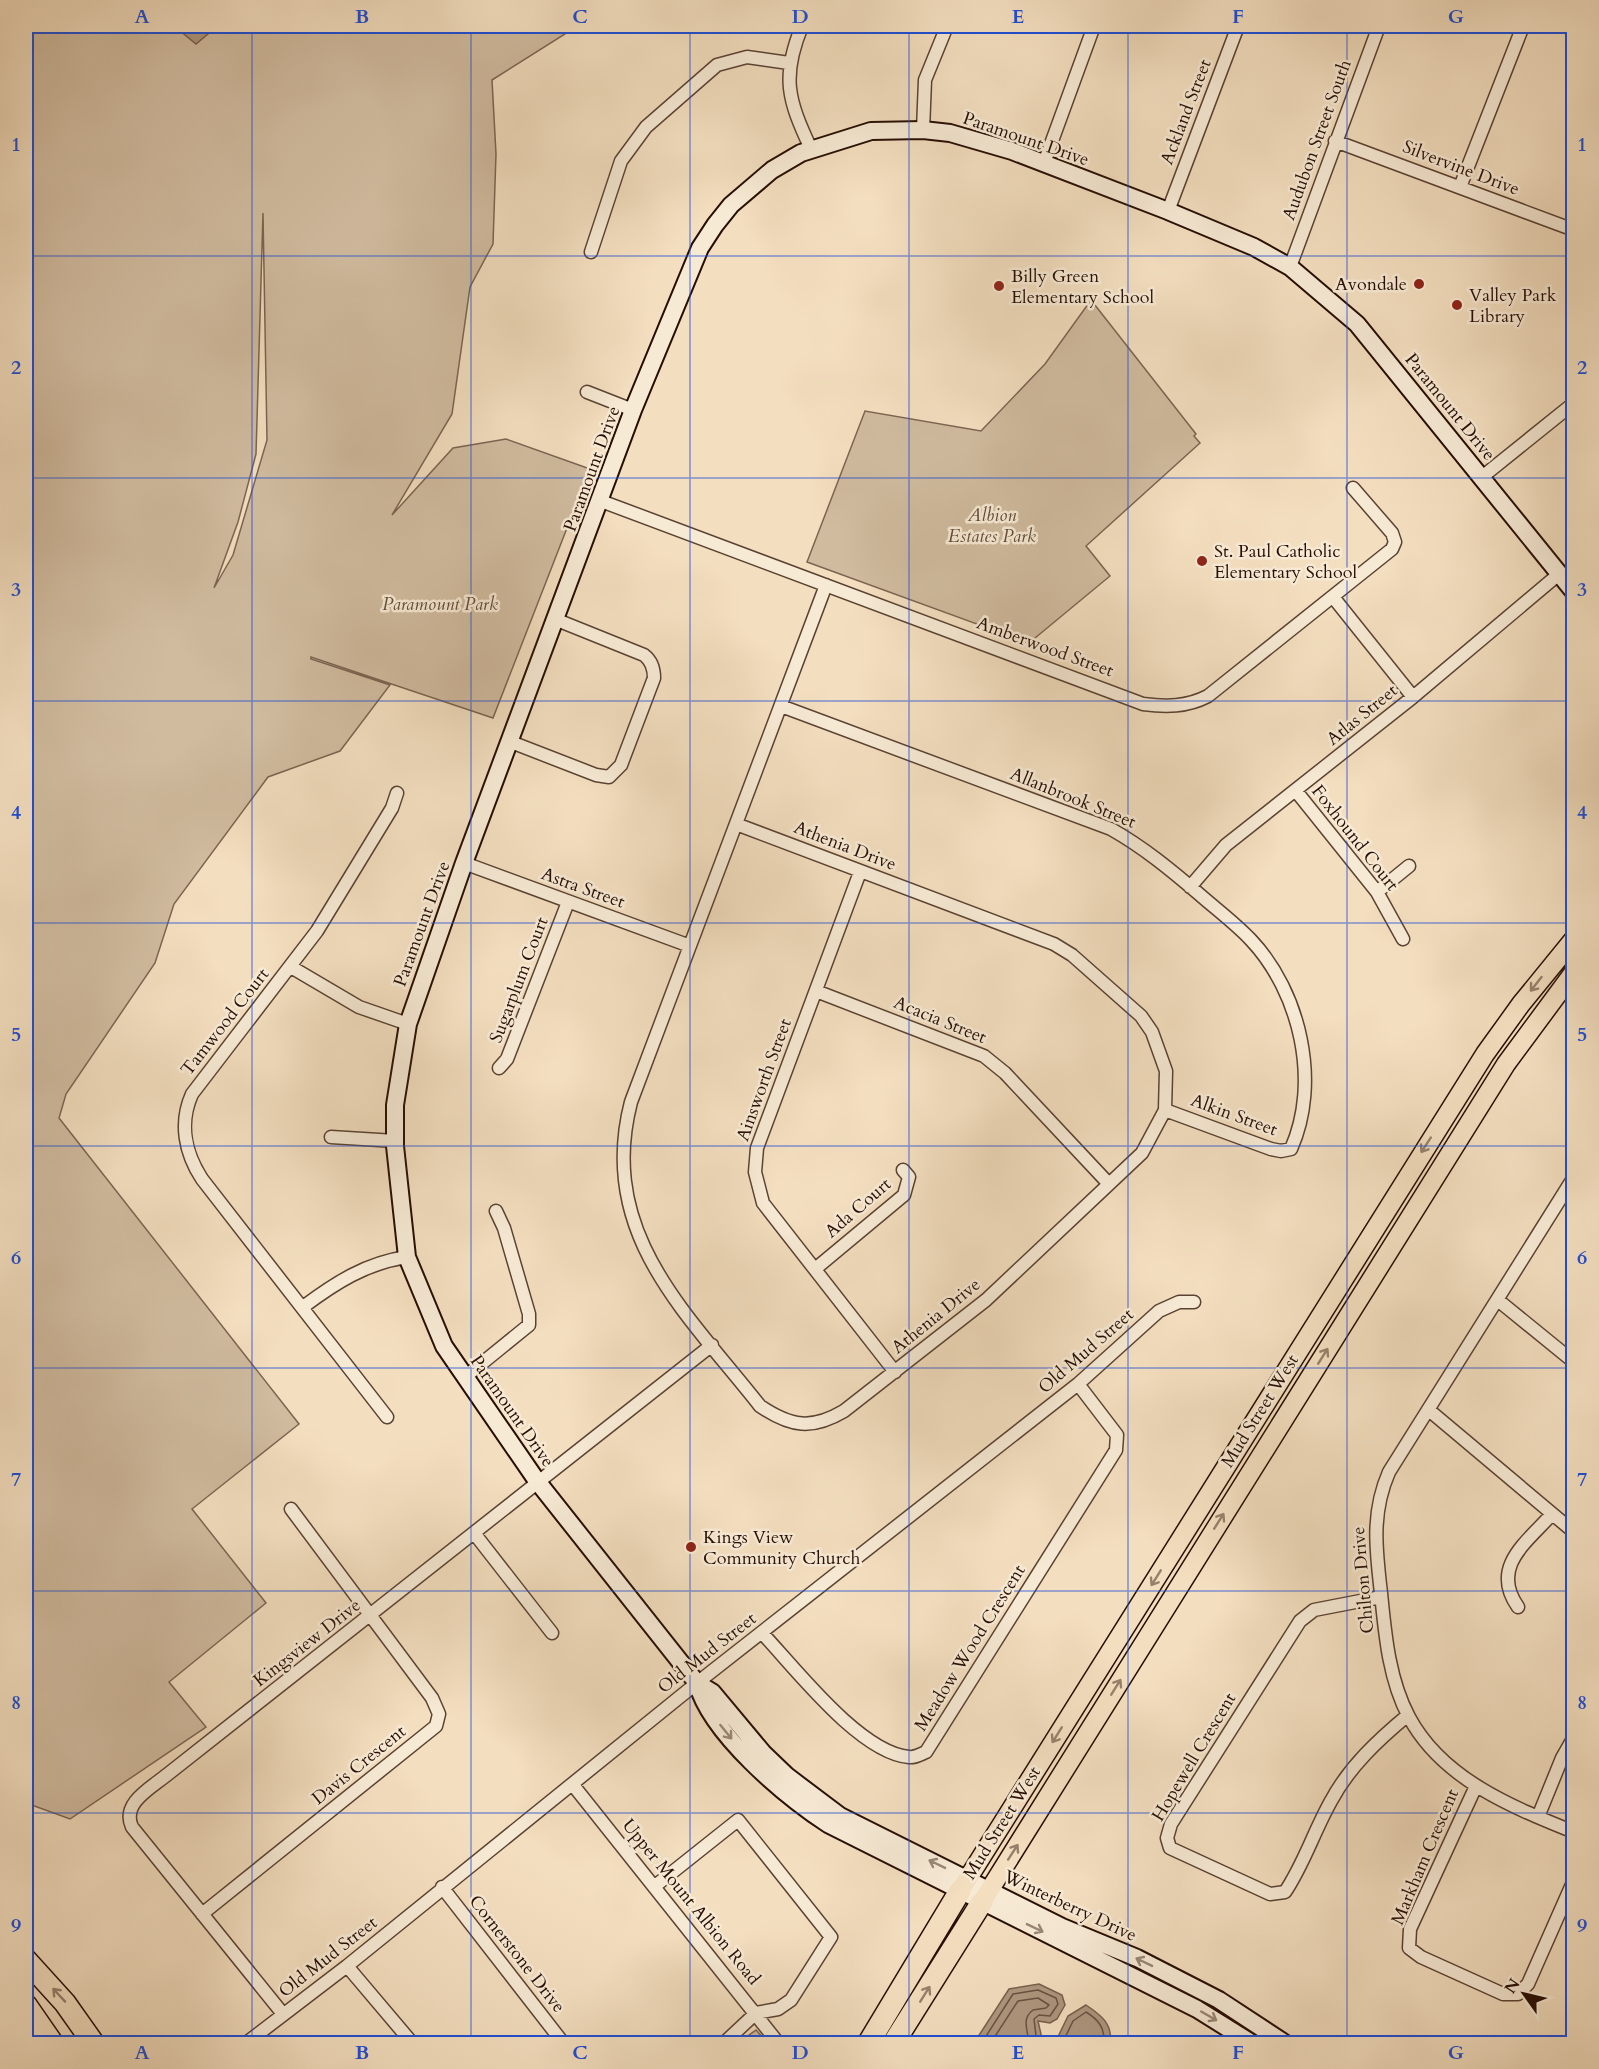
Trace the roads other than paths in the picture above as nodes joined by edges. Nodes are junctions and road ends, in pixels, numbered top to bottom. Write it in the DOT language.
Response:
graph roads {
  1 [pos="802,26"];
  2 [pos="947,26"];
  3 [pos="1094,26"];
  4 [pos="1238,26"];
  5 [pos="1379,26"];
  6 [pos="1523,26"];
  7 [pos="1564,26"];
  8 [pos="1574,29"];
  9 [pos="789,63"];
  10 [pos="923,130"];
  11 [pos="1335,141"];
  12 [pos="811,149"];
  13 [pos="1044,163"];
  14 [pos="1460,187"];
  15 [pos="1168,211"];
  16 [pos="1574,230"];
  17 [pos="591,252"];
  18 [pos="1290,267"];
  19 [pos="587,392"];
  20 [pos="1574,403"];
  21 [pos="633,410"];
  22 [pos="1482,477"];
  23 [pos="1353,488"];
  24 [pos="601,501"];
  25 [pos="1559,574"];
  26 [pos="826,585"];
  27 [pos="1574,592"];
  28 [pos="1333,597"];
  29 [pos="557,620"];
  30 [pos="1413,697"];
  31 [pos="781,706"];
  32 [pos="511,742"];
  33 [pos="1296,791"];
  34 [pos="397,793"];
  35 [pos="736,824"];
  36 [pos="464,863"];
  37 [pos="1408,866"];
  38 [pos="860,872"];
  39 [pos="1190,887"];
  40 [pos="1377,892"];
  41 [pos="568,902"];
  42 [pos="1403,939"];
  43 [pos="1574,939"];
  44 [pos="690,946"];
  45 [pos="291,967"];
  46 [pos="1574,972"];
  47 [pos="816,991"];
  48 [pos="408,1024"];
  49 [pos="498,1068"];
  50 [pos="1165,1110"];
  51 [pos="331,1137"];
  52 [pos="395,1141"];
  53 [pos="1291,1149"];
  54 [pos="903,1170"];
  55 [pos="1574,1178"];
  56 [pos="1109,1184"];
  57 [pos="496,1211"];
  58 [pos="407,1257"];
  59 [pos="815,1269"];
  60 [pos="1498,1301"];
  61 [pos="1194,1302"];
  62 [pos="303,1307"];
  63 [pos="712,1345"];
  64 [pos="1574,1362"];
  65 [pos="895,1372"];
  66 [pos="465,1377"];
  67 [pos="1078,1384"];
  68 [pos="1430,1411"];
  69 [pos="387,1417"];
  70 [pos="537,1481"];
  71 [pos="291,1509"];
  72 [pos="1552,1514"];
  73 [pos="1574,1532"];
  74 [pos="474,1533"];
  75 [pos="1381,1597"];
  76 [pos="1518,1606"];
  77 [pos="369,1618"];
  78 [pos="552,1633"];
  79 [pos="762,1633"];
  80 [pos="697,1683"];
  81 [pos="1408,1715"];
  82 [pos="1574,1737"];
  83 [pos="573,1785"];
  84 [pos="1476,1786"];
  85 [pos="1538,1817"];
  86 [pos="1574,1832"];
  87 [pos="1574,1880"];
  88 [pos="964,1885"];
  89 [pos="655,1886"];
  90 [pos="442,1887"];
  91 [pos="986,1896"];
  92 [pos="202,1914"];
  93 [pos="26,1960"];
  94 [pos="918,1961"];
  95 [pos="346,1966"];
  96 [pos="26,2005"];
  97 [pos="756,2013"];
  98 [pos="283,2014"];
  99 [pos="91,2040"];
  100 [pos="53,2043"];
  101 [pos="245,2043"];
  102 [pos="412,2043"];
  103 [pos="564,2043"];
  104 [pos="723,2043"];
  105 [pos="779,2043"];
  106 [pos="855,2043"];
  107 [pos="868,2043"];
  108 [pos="893,2043"];
  109 [pos="1253,2043"];
  110 [pos="1286,2043"];
  1 -- 9 [label="street"];
  2 -- 10 [label="street"];
  3 -- 13 [label="street"];
  4 -- 15 [label="street, Ackland Street"];
  5 -- 11 [label="street, Audubon Street South"];
  6 -- 14 [label="street"];
  7 -- 8 [label="street"];
  9 -- 12 [label="street"];
  9 -- 17 [label="street"];
  10 -- 12 [label="street, Paramount Drive"];
  10 -- 13 [label="street, Paramount Drive"];
  11 -- 14 [label="street, Silvervine Drive"];
  11 -- 18 [label="street, Audubon Street South"];
  12 -- 21 [label="street, Paramount Drive"];
  13 -- 15 [label="street, Paramount Drive"];
  14 -- 16 [label="street, Silvervine Drive"];
  15 -- 18 [label="street, Paramount Drive"];
  18 -- 22 [label="street, Paramount Drive"];
  19 -- 21 [label="street"];
  20 -- 22 [label="street"];
  21 -- 24 [label="street, Paramount Drive"];
  22 -- 25 [label="street, Paramount Drive"];
  23 -- 28 [label="street, Amberwood Street"];
  24 -- 26 [label="street, Amberwood Street"];
  24 -- 29 [label="street, Paramount Drive"];
  25 -- 27 [label="street, Paramount Drive"];
  25 -- 30 [label="street, Atlas Street"];
  26 -- 28 [label="street, Amberwood Street"];
  26 -- 31 [label="street, Athenia Drive"];
  28 -- 30 [label="street"];
  29 -- 32 [label="street, Paramount Drive"];
  29 -- 32 [label="street"];
  30 -- 33 [label="street, Atlas Street"];
  31 -- 35 [label="street, Athenia Drive"];
  31 -- 39 [label="street, Allanbrook Street"];
  32 -- 36 [label="street, Paramount Drive"];
  33 -- 39 [label="street, Atlas Street"];
  33 -- 40 [label="street, Foxhound Court"];
  34 -- 45 [label="street, Tamwood Court"];
  35 -- 38 [label="street, Athenia Drive"];
  35 -- 44 [label="street, Athenia Drive"];
  36 -- 41 [label="street, Astra Street"];
  36 -- 48 [label="street, Paramount Drive"];
  37 -- 40 [label="street"];
  38 -- 47 [label="street, Ainsworth Street"];
  38 -- 50 [label="street, Athenia Drive"];
  39 -- 53 [label="street, Allanbrook Street"];
  40 -- 42 [label="street, Foxhound Court"];
  41 -- 44 [label="street, Astra Street"];
  41 -- 49 [label="street, Sugarplum Court"];
  43 -- 88 [label="main road, Mud Street West, one-way"];
  44 -- 63 [label="street, Athenia Drive"];
  45 -- 48 [label="street"];
  45 -- 62 [label="street, Tamwood Court"];
  91 -- 46 [label="main road, Mud Street West, one-way"];
  47 -- 56 [label="street, Acacia Street"];
  47 -- 59 [label="street, Ainsworth Street"];
  48 -- 52 [label="street, Paramount Drive"];
  50 -- 53 [label="street, Alkin Street"];
  50 -- 56 [label="street, Athenia Drive"];
  51 -- 52 [label="street"];
  52 -- 58 [label="street, Paramount Drive"];
  54 -- 59 [label="street, Ada Court"];
  55 -- 60 [label="street, Chilton Drive"];
  56 -- 65 [label="street, Athenia Drive"];
  57 -- 66 [label="street"];
  58 -- 62 [label="street"];
  58 -- 66 [label="street, Paramount Drive"];
  59 -- 65 [label="street, Ainsworth Street"];
  60 -- 64 [label="street"];
  60 -- 68 [label="street, Chilton Drive"];
  61 -- 67 [label="street, Old Mud Street"];
  62 -- 69 [label="street, Tamwood Court"];
  63 -- 65 [label="street, Athenia Drive"];
  63 -- 70 [label="street, Kingsview Drive"];
  66 -- 70 [label="street, Paramount Drive"];
  67 -- 79 [label="street, Old Mud Street"];
  67 -- 79 [label="street, Meadow Wood Crescent"];
  68 -- 72 [label="street"];
  68 -- 75 [label="street, Chilton Drive"];
  70 -- 74 [label="street, Kingsview Drive"];
  70 -- 80 [label="street, Paramount Drive"];
  71 -- 77 [label="street, Davis Crescent"];
  72 -- 73 [label="street"];
  72 -- 76 [label="street"];
  74 -- 77 [label="street, Kingsview Drive"];
  74 -- 78 [label="street"];
  75 -- 81 [label="street, Chilton Drive"];
  75 -- 81 [label="street, Hopewell Crescent"];
  77 -- 92 [label="street, Davis Crescent"];
  77 -- 92 [label="street, Kingsview Drive"];
  79 -- 80 [label="street, Old Mud Street"];
  80 -- 83 [label="street, Old Mud Street"];
  80 -- 88 [label="street, Winterberry Drive"];
  81 -- 84 [label="street, Chilton Drive"];
  82 -- 85 [label="street"];
  83 -- 89 [label="street, Upper Mount Albion Road"];
  83 -- 90 [label="street, Old Mud Street"];
  84 -- 85 [label="street, Chilton Drive"];
  84 -- 87 [label="street, Markham Crescent"];
  85 -- 86 [label="street, Chilton Drive"];
  88 -- 91 [label="street, Winterberry Drive"];
  88 -- 94 [label="highway"];
  89 -- 97 [label="street, Upper Mount Albion Road"];
  89 -- 97 [label="street"];
  90 -- 95 [label="street, Old Mud Street"];
  90 -- 103 [label="street, Cornerstone Drive"];
  108 -- 91 [label="highway, one-way"];
  91 -- 109 [label="street, Winterberry Drive, one-way"];
  110 -- 91 [label="street, Winterberry Drive, one-way"];
  92 -- 98 [label="street, Kingsview Drive"];
  99 -- 93 [label="highway, one-way"];
  94 -- 106 [label="highway"];
  94 -- 107 [label="highway"];
  95 -- 98 [label="street, Old Mud Street"];
  95 -- 102 [label="street"];
  96 -- 100 [label="highway"];
  97 -- 104 [label="street"];
  97 -- 105 [label="street, Upper Mount Albion Road"];
  98 -- 101 [label="street, Old Mud Street"];
}
